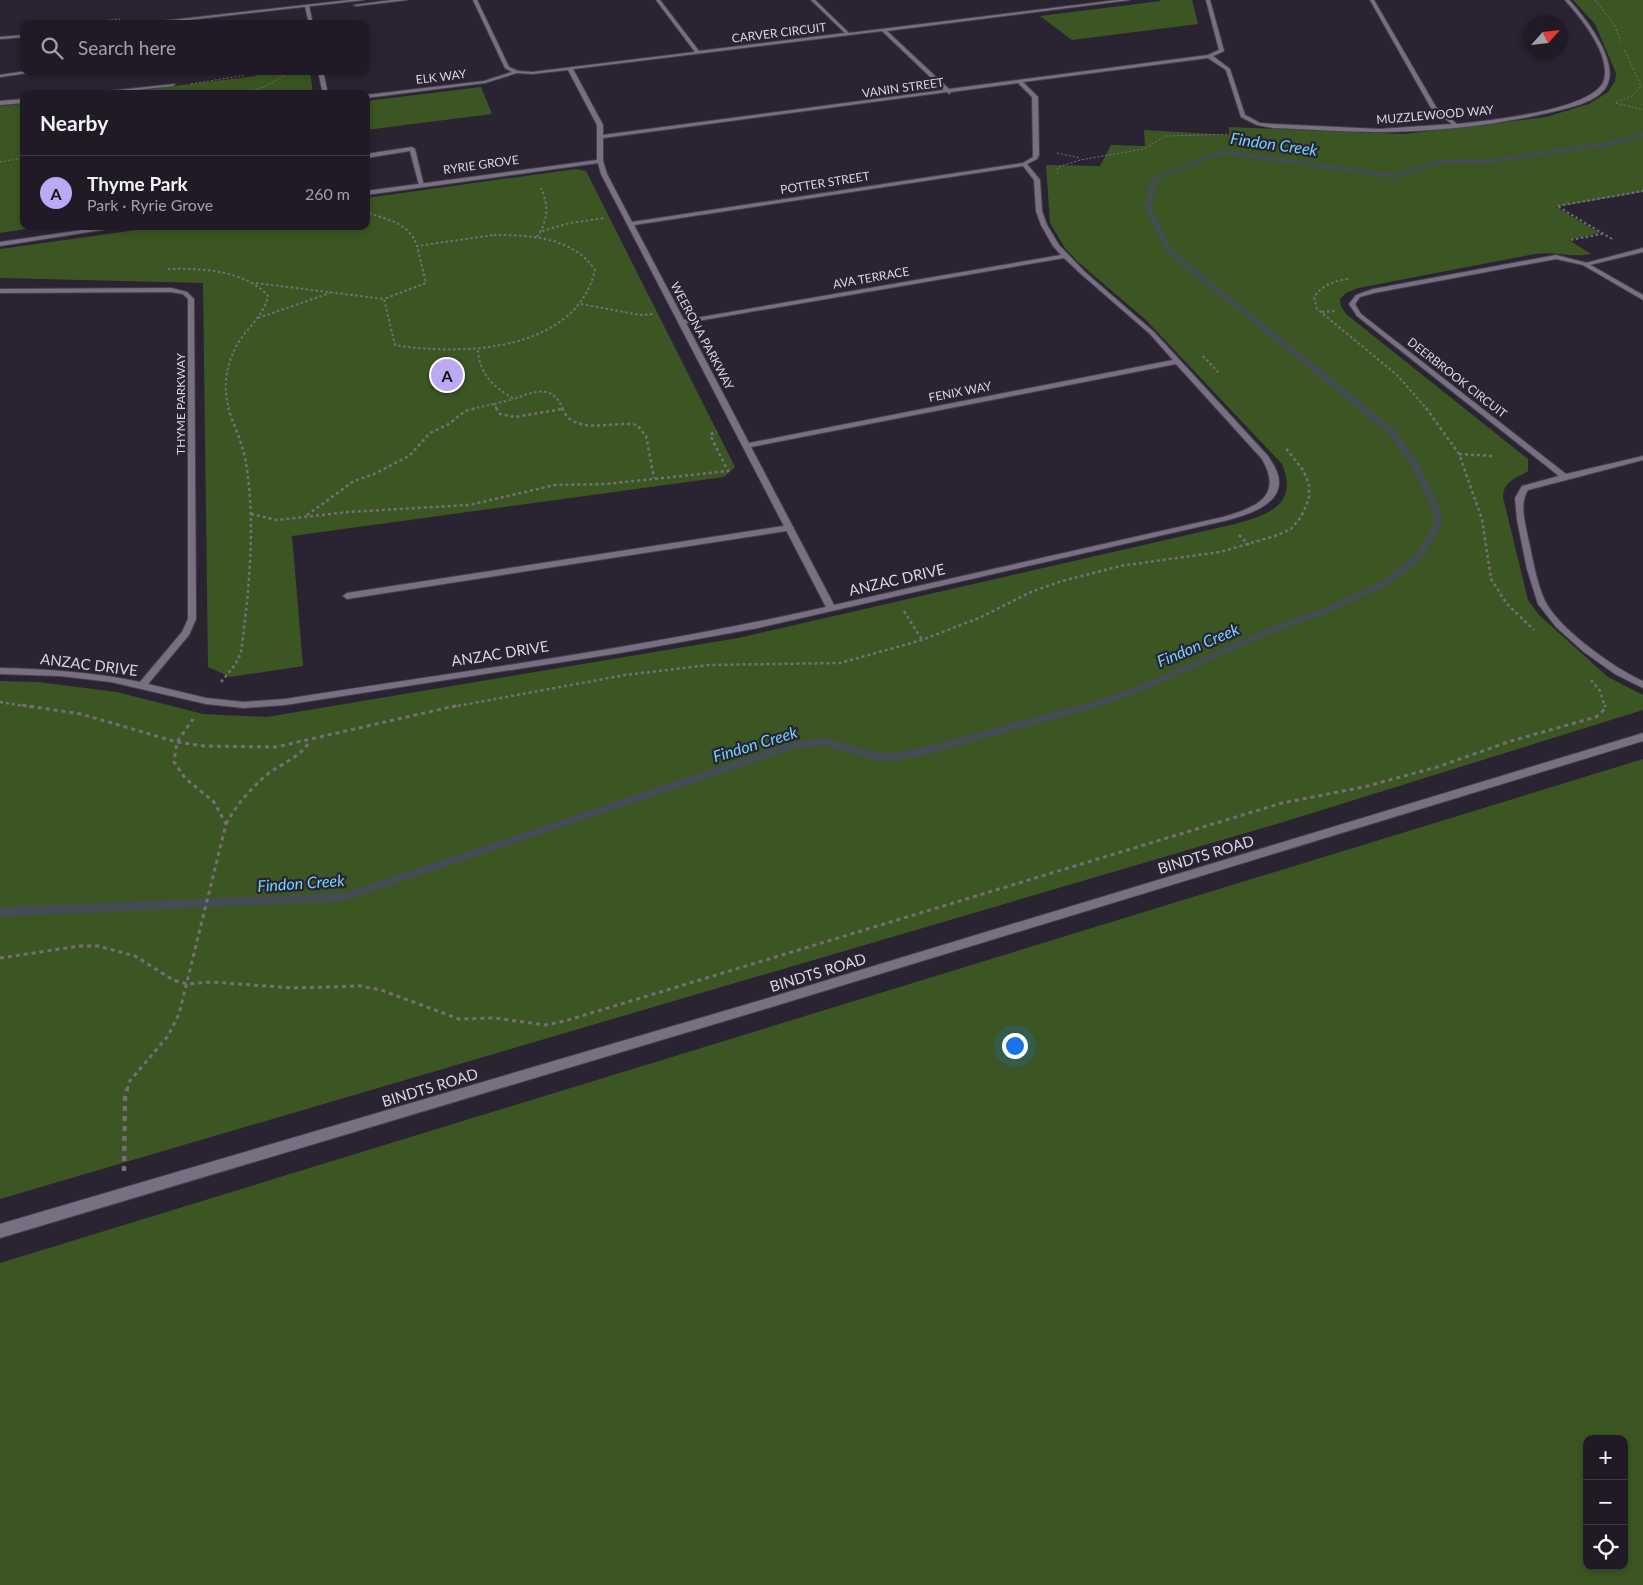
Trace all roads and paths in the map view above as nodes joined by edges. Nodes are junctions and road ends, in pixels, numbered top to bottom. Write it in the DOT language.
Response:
graph roads {
  1 [pos="362,0"];
  2 [pos="405,0"];
  3 [pos="475,0"];
  4 [pos="658,0"];
  5 [pos="813,0"];
  6 [pos="1128,0"];
  7 [pos="1208,0"];
  8 [pos="1372,0"];
  9 [pos="1567,0"];
  10 [pos="307,8"];
  11 [pos="180,20"];
  12 [pos="214,20"];
  13 [pos="310,20"];
  14 [pos="884,31"];
  15 [pos="849,35"];
  16 [pos="20,36"];
  17 [pos="0,38"];
  18 [pos="20,41"];
  19 [pos="0,43"];
  20 [pos="698,53"];
  21 [pos="1209,56"];
  22 [pos="570,69"];
  23 [pos="516,72"];
  24 [pos="20,74"];
  25 [pos="246,75"];
  26 [pos="284,75"];
  27 [pos="321,75"];
  28 [pos="0,76"];
  29 [pos="1020,82"];
  30 [pos="173,85"];
  31 [pos="122,90"];
  32 [pos="255,90"];
  33 [pos="325,90"];
  34 [pos="949,92"];
  35 [pos="1638,92"];
  36 [pos="370,96"];
  37 [pos="20,101"];
  38 [pos="0,103"];
  39 [pos="1643,110"];
  40 [pos="1455,124"];
  41 [pos="1237,134"];
  42 [pos="600,137"];
  43 [pos="1056,153"];
  44 [pos="370,155"];
  45 [pos="1080,158"];
  46 [pos="20,159"];
  47 [pos="600,161"];
  48 [pos="0,162"];
  49 [pos="1024,164"];
  50 [pos="533,169"];
  51 [pos="1056,178"];
  52 [pos="422,185"];
  53 [pos="1643,191"];
  54 [pos="370,192"];
  55 [pos="370,214"];
  56 [pos="625,215"];
  57 [pos="630,224"];
  58 [pos="96,230"];
  59 [pos="542,231"];
  60 [pos="1602,234"];
  61 [pos="537,237"];
  62 [pos="1564,241"];
  63 [pos="0,244"];
  64 [pos="418,246"];
  65 [pos="1643,250"];
  66 [pos="1634,252"];
  67 [pos="1065,256"];
  68 [pos="1585,264"];
  69 [pos="1351,279"];
  70 [pos="256,283"];
  71 [pos="0,292"];
  72 [pos="330,292"];
  73 [pos="1643,298"];
  74 [pos="384,299"];
  75 [pos="580,304"];
  76 [pos="675,310"];
  77 [pos="257,318"];
  78 [pos="682,322"];
  79 [pos="478,350"];
  80 [pos="1202,355"];
  81 [pos="1178,361"];
  82 [pos="1221,376"];
  83 [pos="514,398"];
  84 [pos="494,404"];
  85 [pos="562,409"];
  86 [pos="738,428"];
  87 [pos="1284,445"];
  88 [pos="747,446"];
  89 [pos="1459,454"];
  90 [pos="1493,456"];
  91 [pos="1643,458"];
  92 [pos="1565,476"];
  93 [pos="654,478"];
  94 [pos="251,514"];
  95 [pos="306,516"];
  96 [pos="790,528"];
  97 [pos="895,595"];
  98 [pos="347,596"];
  99 [pos="832,609"];
  100 [pos="1535,631"];
  101 [pos="922,640"];
  102 [pos="0,671"];
  103 [pos="1589,678"];
  104 [pos="1643,685"];
  105 [pos="142,686"];
  106 [pos="0,702"];
  107 [pos="1643,737"];
  108 [pos="309,742"];
  109 [pos="226,824"];
  110 [pos="216,862"];
  111 [pos="0,958"];
  112 [pos="187,984"];
  113 [pos="124,1194"];
  114 [pos="0,1231"];
  1 -- 10 [label="street"];
  2 -- 10 [label="street"];
  3 -- 23 [label="street"];
  4 -- 20 [label="street"];
  5 -- 15 [label="street"];
  6 -- 14 [label="street, CARVER CIRCUIT"];
  7 -- 21 [label="street"];
  8 -- 40 [label="street"];
  9 -- 40 [label="street, MUZZLEWOOD WAY"];
  10 -- 11 [label="street"];
  10 -- 12 [label="street"];
  10 -- 13 [label="street"];
  14 -- 15 [label="street, CARVER CIRCUIT"];
  14 -- 34 [label="street"];
  15 -- 20 [label="street, CARVER CIRCUIT"];
  16 -- 17 [label="street"];
  18 -- 19 [label="street"];
  20 -- 22 [label="street, CARVER CIRCUIT"];
  21 -- 29 [label="street, VANIN STREET"];
  21 -- 40 [label="street, MUZZLEWOOD WAY"];
  22 -- 23 [label="street, CARVER CIRCUIT"];
  22 -- 42 [label="street, WEERONA PARKWAY"];
  23 -- 36 [label="street, ELK WAY"];
  24 -- 28 [label="street"];
  25 -- 30 [label="path"];
  26 -- 32 [label="path"];
  27 -- 33 [label="street"];
  29 -- 34 [label="street, VANIN STREET"];
  29 -- 49 [label="street"];
  30 -- 31 [label="street"];
  34 -- 42 [label="street, VANIN STREET"];
  35 -- 39 [label="path"];
  37 -- 38 [label="street"];
  41 -- 45 [label="path"];
  42 -- 47 [label="street, WEERONA PARKWAY"];
  43 -- 45 [label="path"];
  44 -- 52 [label="street"];
  45 -- 51 [label="path"];
  46 -- 48 [label="path"];
  47 -- 50 [label="street, RYRIE GROVE"];
  47 -- 56 [label="street, WEERONA PARKWAY"];
  49 -- 57 [label="street, POTTER STREET"];
  49 -- 67 [label="street, ANZAC DRIVE"];
  50 -- 52 [label="street, RYRIE GROVE"];
  50 -- 59 [label="path"];
  52 -- 54 [label="street, RYRIE GROVE"];
  53 -- 60 [label="path"];
  55 -- 64 [label="path"];
  56 -- 57 [label="street, WEERONA PARKWAY"];
  56 -- 59 [label="path"];
  57 -- 76 [label="street, WEERONA PARKWAY"];
  58 -- 63 [label="street"];
  59 -- 61 [label="path"];
  60 -- 62 [label="path"];
  60 -- 66 [label="path"];
  61 -- 64 [label="path"];
  61 -- 75 [label="path"];
  64 -- 74 [label="path"];
  65 -- 66 [label="street"];
  66 -- 68 [label="street"];
  67 -- 78 [label="street, AVA TERRACE"];
  67 -- 81 [label="street, ANZAC DRIVE"];
  68 -- 73 [label="street, DEERBROOK CIRCUIT"];
  68 -- 92 [label="street, DEERBROOK CIRCUIT"];
  69 -- 89 [label="path"];
  70 -- 72 [label="path"];
  71 -- 105 [label="street, THYME PARKWAY"];
  72 -- 74 [label="path"];
  72 -- 77 [label="path"];
  74 -- 79 [label="path"];
  75 -- 76 [label="path"];
  75 -- 79 [label="path"];
  76 -- 78 [label="street, WEERONA PARKWAY"];
  78 -- 86 [label="street, WEERONA PARKWAY"];
  79 -- 83 [label="path"];
  80 -- 82 [label="path"];
  81 -- 88 [label="street, FENIX WAY"];
  81 -- 97 [label="street, ANZAC DRIVE"];
  83 -- 84 [label="path"];
  83 -- 85 [label="path"];
  84 -- 85 [label="path"];
  84 -- 95 [label="path"];
  85 -- 93 [label="path"];
  86 -- 88 [label="street, WEERONA PARKWAY"];
  86 -- 93 [label="path"];
  87 -- 101 [label="path"];
  88 -- 96 [label="street, WEERONA PARKWAY"];
  89 -- 90 [label="path"];
  89 -- 100 [label="path"];
  91 -- 92 [label="street"];
  92 -- 104 [label="street"];
  93 -- 95 [label="path"];
  94 -- 95 [label="path"];
  96 -- 98 [label="street"];
  96 -- 99 [label="street, WEERONA PARKWAY"];
  97 -- 99 [label="street, ANZAC DRIVE"];
  97 -- 101 [label="path"];
  99 -- 105 [label="street, ANZAC DRIVE"];
  101 -- 108 [label="path"];
  102 -- 105 [label="street, ANZAC DRIVE"];
  103 -- 112 [label="path"];
  106 -- 108 [label="path"];
  107 -- 113 [label="street, BINDTS ROAD"];
  108 -- 109 [label="path"];
  110 -- 112 [label="path"];
  111 -- 112 [label="path"];
  112 -- 113 [label="path"];
  113 -- 114 [label="street, BINDTS ROAD"];
}
